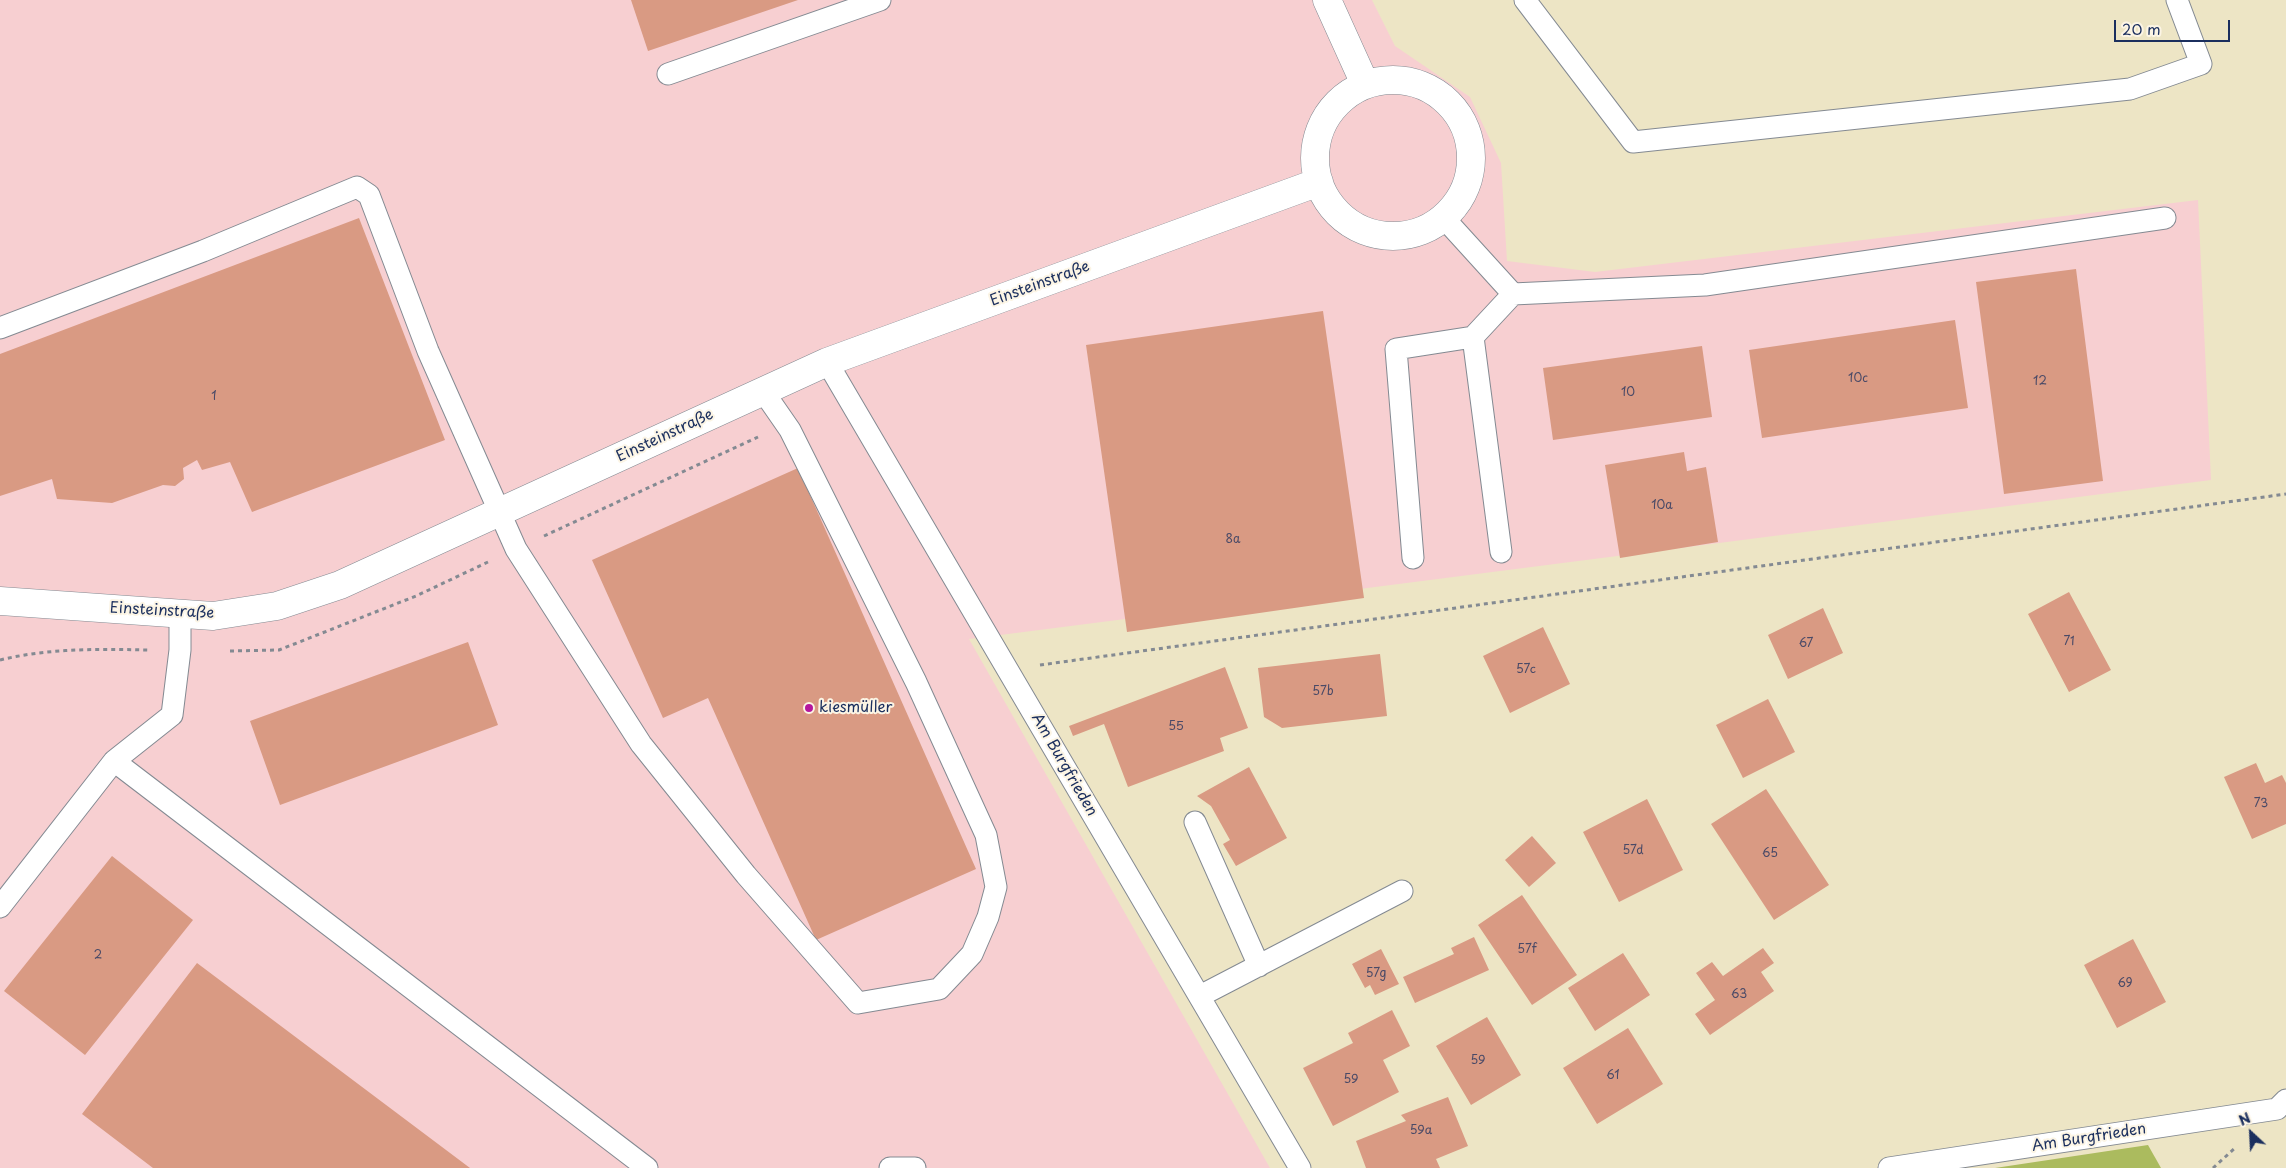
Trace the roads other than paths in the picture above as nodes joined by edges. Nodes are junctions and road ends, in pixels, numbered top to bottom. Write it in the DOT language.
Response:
graph roads {
  1 [pos="880,0"];
  2 [pos="1327,0"];
  3 [pos="1525,0"];
  4 [pos="2176,0"];
  5 [pos="668,74"];
  6 [pos="1366,84"];
  7 [pos="1319,182"];
  8 [pos="1443,217"];
  9 [pos="2165,218"];
  10 [pos="1513,294"];
  11 [pos="0,328"];
  12 [pos="1473,337"];
  13 [pos="827,362"];
  14 [pos="763,391"];
  15 [pos="499,512"];
  16 [pos="1501,552"];
  17 [pos="1413,558"];
  18 [pos="0,601"];
  19 [pos="180,613"];
  20 [pos="114,761"];
  21 [pos="1195,822"];
  22 [pos="1402,890"];
  23 [pos="0,908"];
  24 [pos="1259,966"];
  25 [pos="1200,996"];
  26 [pos="2286,1100"];
  27 [pos="647,1168"];
  28 [pos="890,1168"];
  29 [pos="915,1168"];
  30 [pos="1300,1168"];
  31 [pos="1889,1168"];
  1 -- 5 [label="lane"];
  2 -- 6 [label="street"];
  3 -- 4 [label="lane"];
  6 -- 7 [label="street"];
  6 -- 8 [label="street"];
  7 -- 8 [label="street"];
  7 -- 13 [label="street, Einsteinstraße"];
  8 -- 10 [label="lane"];
  9 -- 10 [label="lane"];
  10 -- 12 [label="lane"];
  11 -- 15 [label="lane"];
  12 -- 16 [label="lane"];
  12 -- 17 [label="lane"];
  13 -- 14 [label="street, Einsteinstraße"];
  13 -- 25 [label="lane, Am Burgfrieden"];
  14 -- 15 [label="street, Einsteinstraße"];
  14 -- 15 [label="lane"];
  15 -- 19 [label="street, Einsteinstraße"];
  18 -- 19 [label="street, Einsteinstraße"];
  19 -- 20 [label="lane"];
  20 -- 23 [label="lane"];
  20 -- 27 [label="lane"];
  21 -- 24 [label="lane"];
  22 -- 24 [label="lane"];
  24 -- 25 [label="lane"];
  25 -- 30 [label="lane, Am Burgfrieden"];
  26 -- 31 [label="lane, Am Burgfrieden"];
  28 -- 29 [label="lane"];
}
